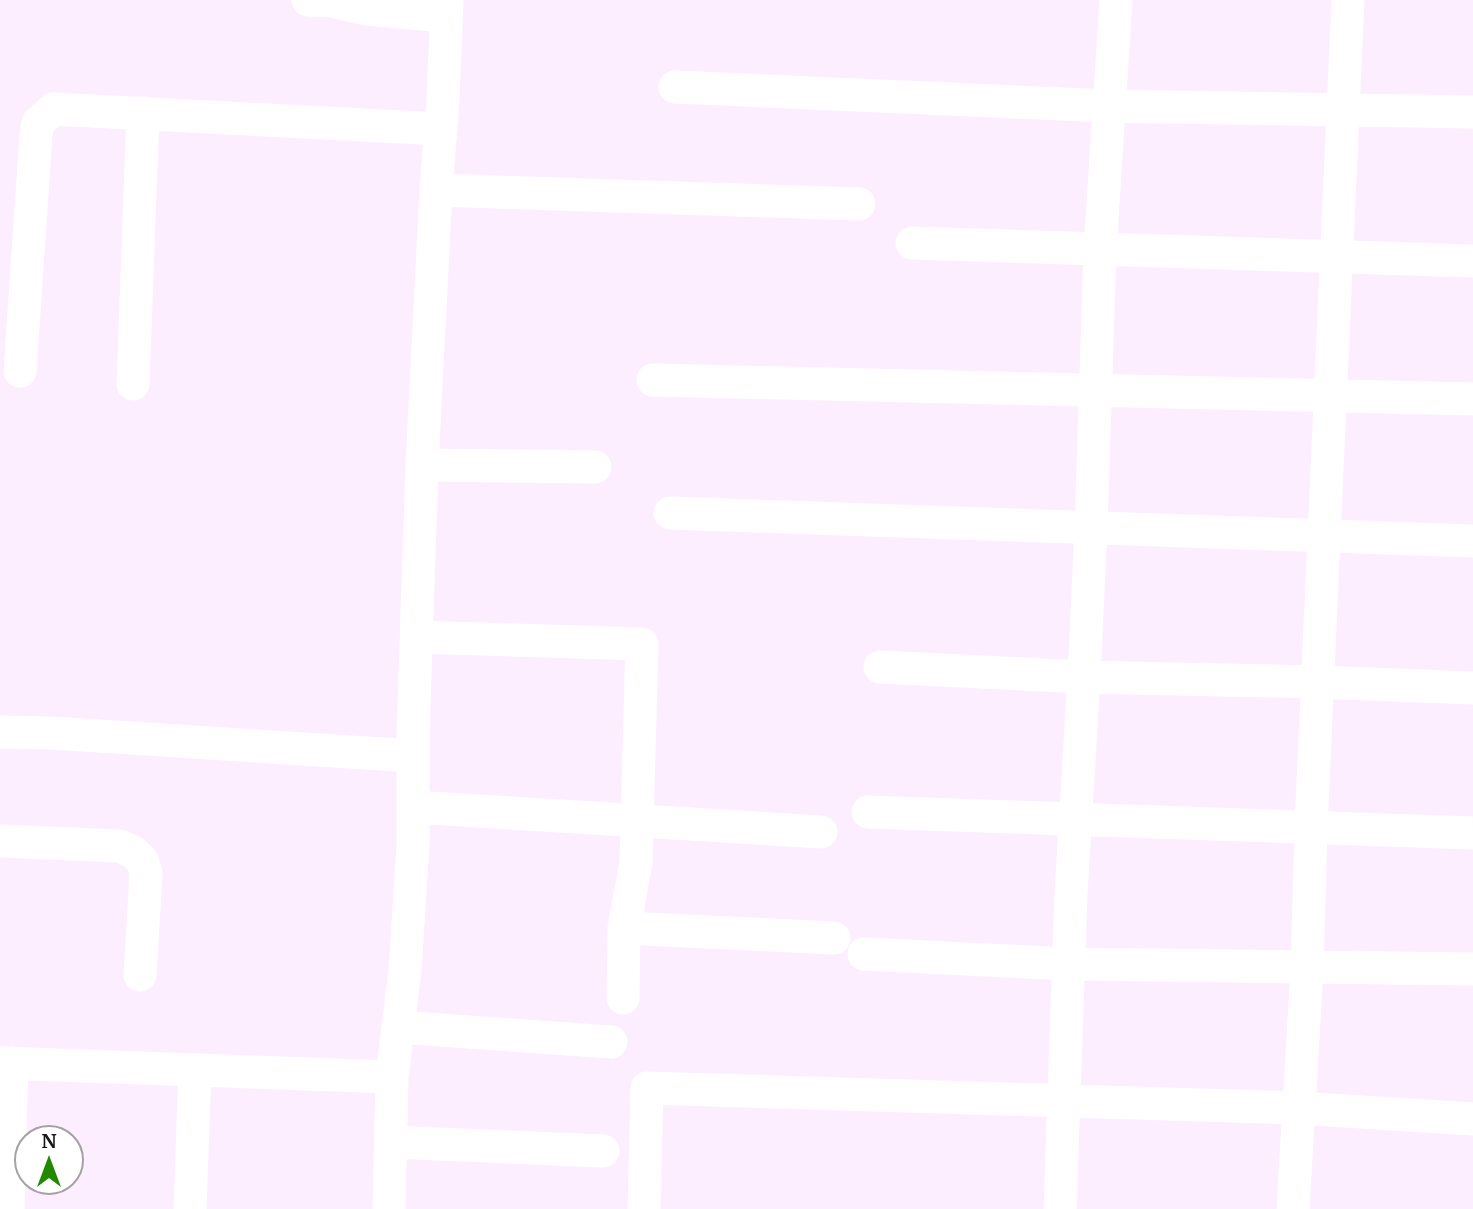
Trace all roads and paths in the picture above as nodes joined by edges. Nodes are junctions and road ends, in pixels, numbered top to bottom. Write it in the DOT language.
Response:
graph roads {
  1 [pos="308,0"];
  2 [pos="1115,0"];
  3 [pos="1348,0"];
  4 [pos="447,8"];
  5 [pos="676,87"];
  6 [pos="1107,106"];
  7 [pos="1343,110"];
  8 [pos="1473,112"];
  9 [pos="143,113"];
  10 [pos="441,129"];
  11 [pos="436,190"];
  12 [pos="859,204"];
  13 [pos="912,243"];
  14 [pos="1100,250"];
  15 [pos="1336,257"];
  16 [pos="1473,261"];
  17 [pos="20,371"];
  18 [pos="653,380"];
  19 [pos="133,384"];
  20 [pos="1096,389"];
  21 [pos="1330,397"];
  22 [pos="1473,399"];
  23 [pos="422,465"];
  24 [pos="595,467"];
  25 [pos="670,513"];
  26 [pos="1091,528"];
  27 [pos="1324,536"];
  28 [pos="1473,541"];
  29 [pos="417,637"];
  30 [pos="880,667"];
  31 [pos="1084,677"];
  32 [pos="1317,682"];
  33 [pos="1473,688"];
  34 [pos="0,732"];
  35 [pos="413,756"];
  36 [pos="413,807"];
  37 [pos="868,812"];
  38 [pos="637,819"];
  39 [pos="1076,820"];
  40 [pos="1311,828"];
  41 [pos="821,832"];
  42 [pos="1473,833"];
  43 [pos="0,841"];
  44 [pos="624,928"];
  45 [pos="834,938"];
  46 [pos="864,954"];
  47 [pos="1068,964"];
  48 [pos="1307,969"];
  49 [pos="1473,970"];
  50 [pos="140,975"];
  51 [pos="623,998"];
  52 [pos="398,1027"];
  53 [pos="611,1042"];
  54 [pos="6,1063"];
  55 [pos="195,1070"];
  56 [pos="392,1077"];
  57 [pos="1065,1102"];
  58 [pos="1298,1108"];
  59 [pos="1473,1119"];
  60 [pos="391,1142"];
  61 [pos="603,1151"];
  62 [pos="8,1209"];
  63 [pos="190,1209"];
  64 [pos="389,1209"];
  65 [pos="644,1209"];
  66 [pos="1060,1209"];
  67 [pos="1293,1209"];
  1 -- 4 [label="street"];
  2 -- 6 [label="street"];
  3 -- 7 [label="street"];
  4 -- 10 [label="street"];
  5 -- 6 [label="street"];
  6 -- 7 [label="street"];
  6 -- 14 [label="street"];
  7 -- 8 [label="street"];
  7 -- 15 [label="street"];
  9 -- 10 [label="street"];
  9 -- 17 [label="street"];
  9 -- 19 [label="street"];
  10 -- 11 [label="street"];
  11 -- 12 [label="street"];
  11 -- 23 [label="street"];
  13 -- 14 [label="street"];
  14 -- 15 [label="street"];
  14 -- 20 [label="street"];
  15 -- 16 [label="street"];
  15 -- 21 [label="street"];
  18 -- 20 [label="street"];
  20 -- 21 [label="street"];
  20 -- 26 [label="street"];
  21 -- 22 [label="street"];
  21 -- 27 [label="street"];
  23 -- 24 [label="street"];
  23 -- 29 [label="street"];
  25 -- 26 [label="street"];
  26 -- 27 [label="street"];
  26 -- 31 [label="street"];
  27 -- 28 [label="street"];
  27 -- 32 [label="street"];
  29 -- 35 [label="street"];
  29 -- 38 [label="street"];
  30 -- 31 [label="street"];
  31 -- 32 [label="street"];
  31 -- 39 [label="street"];
  32 -- 33 [label="street"];
  32 -- 40 [label="street"];
  34 -- 35 [label="street"];
  35 -- 36 [label="street"];
  36 -- 38 [label="street"];
  36 -- 52 [label="street"];
  37 -- 39 [label="street"];
  38 -- 41 [label="street"];
  38 -- 44 [label="street"];
  39 -- 40 [label="street"];
  39 -- 47 [label="street"];
  40 -- 42 [label="street"];
  40 -- 48 [label="street"];
  43 -- 50 [label="street"];
  44 -- 45 [label="street"];
  44 -- 51 [label="street"];
  46 -- 47 [label="street"];
  47 -- 48 [label="street"];
  47 -- 57 [label="street"];
  48 -- 49 [label="street"];
  48 -- 58 [label="street"];
  52 -- 53 [label="street"];
  52 -- 56 [label="street"];
  54 -- 55 [label="street"];
  54 -- 62 [label="street"];
  55 -- 56 [label="street"];
  55 -- 63 [label="street"];
  56 -- 60 [label="street"];
  57 -- 58 [label="street"];
  57 -- 65 [label="street"];
  57 -- 66 [label="street"];
  58 -- 59 [label="street"];
  58 -- 67 [label="street"];
  60 -- 61 [label="street"];
  60 -- 64 [label="street"];
}
